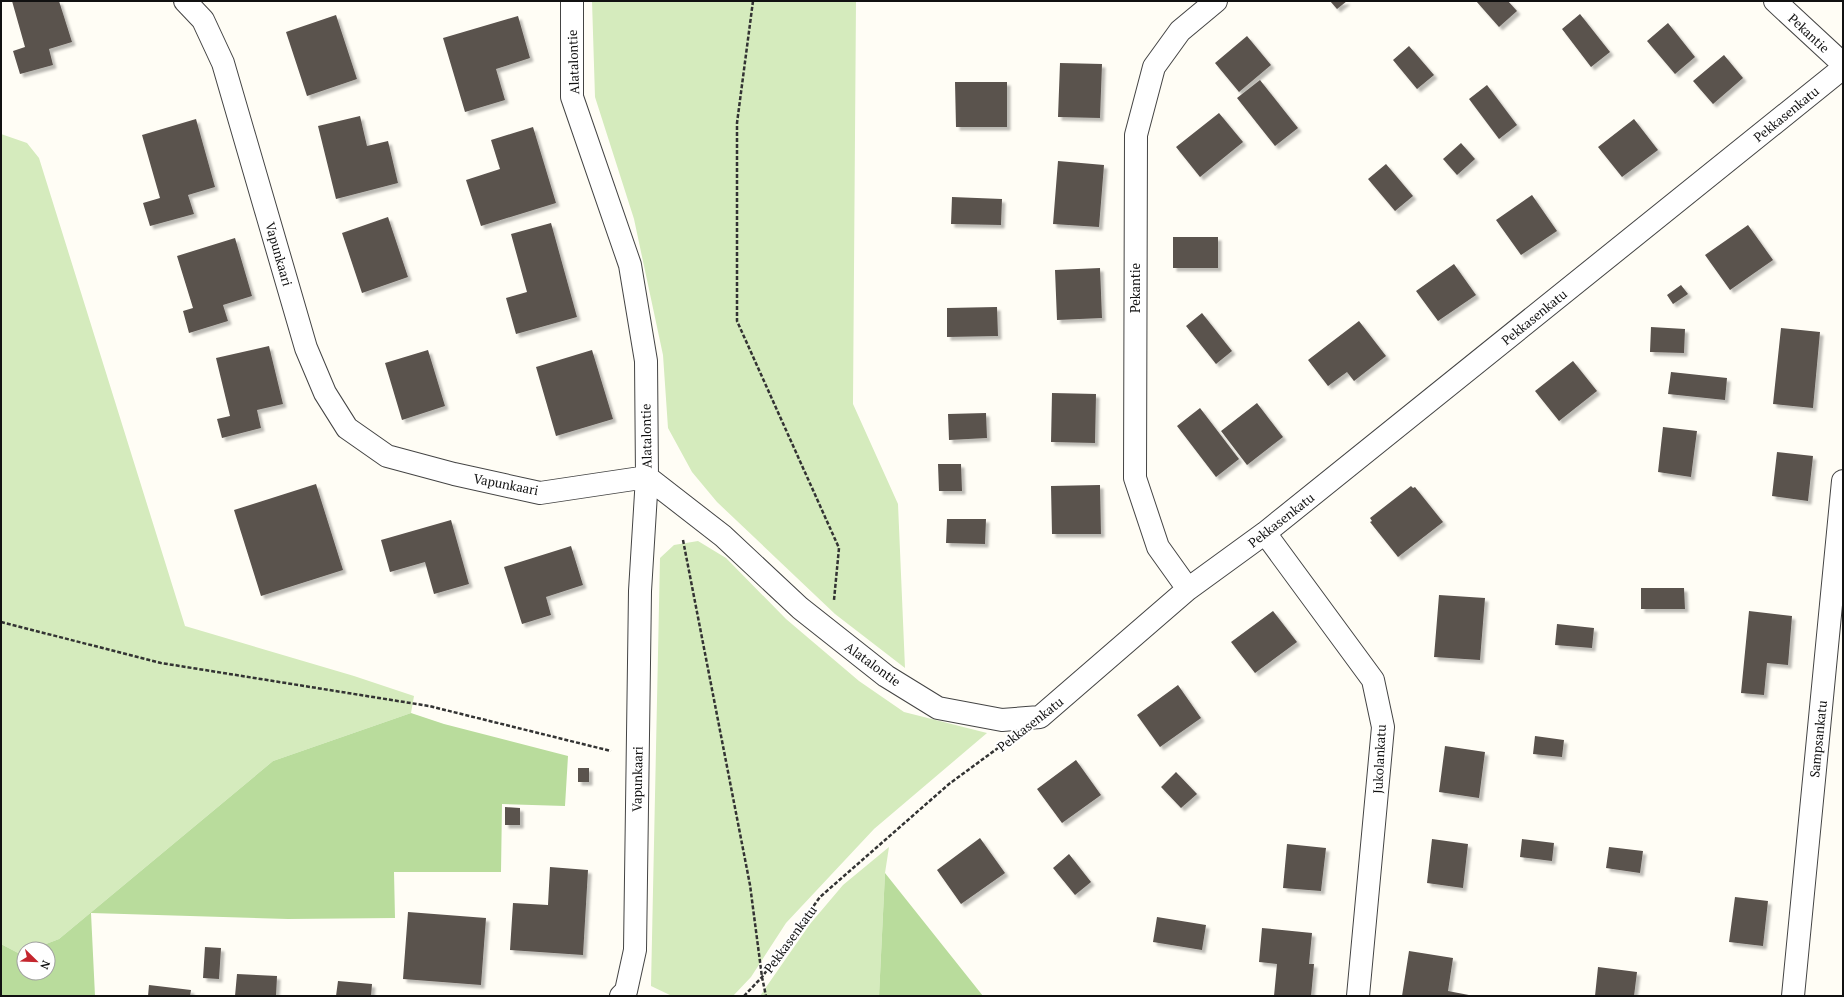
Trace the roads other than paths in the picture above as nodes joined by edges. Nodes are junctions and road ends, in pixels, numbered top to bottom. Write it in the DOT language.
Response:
graph roads {
  1 [pos="184,1"];
  2 [pos="572,1"];
  3 [pos="1216,1"];
  4 [pos="1775,1"];
  5 [pos="1843,64"];
  6 [pos="1843,68"];
  7 [pos="647,477"];
  8 [pos="1843,481"];
  9 [pos="1265,533"];
  10 [pos="1188,589"];
  11 [pos="1040,717"];
  12 [pos="624,993"];
  13 [pos="1358,996"];
  14 [pos="1793,996"];
  1 -- 7 [label="street, Vapunkaari"];
  2 -- 7 [label="street, Alatalontie"];
  3 -- 10 [label="street, Pekantie"];
  4 -- 5 [label="street, Pekantie"];
  6 -- 9 [label="street, Pekkasenkatu"];
  7 -- 11 [label="street, Alatalontie"];
  7 -- 12 [label="street, Vapunkaari"];
  8 -- 14 [label="street, Sampsankatu"];
  9 -- 10 [label="street, Pekkasenkatu"];
  9 -- 13 [label="street, Jukolankatu"];
  10 -- 11 [label="street, Pekkasenkatu"];
}
